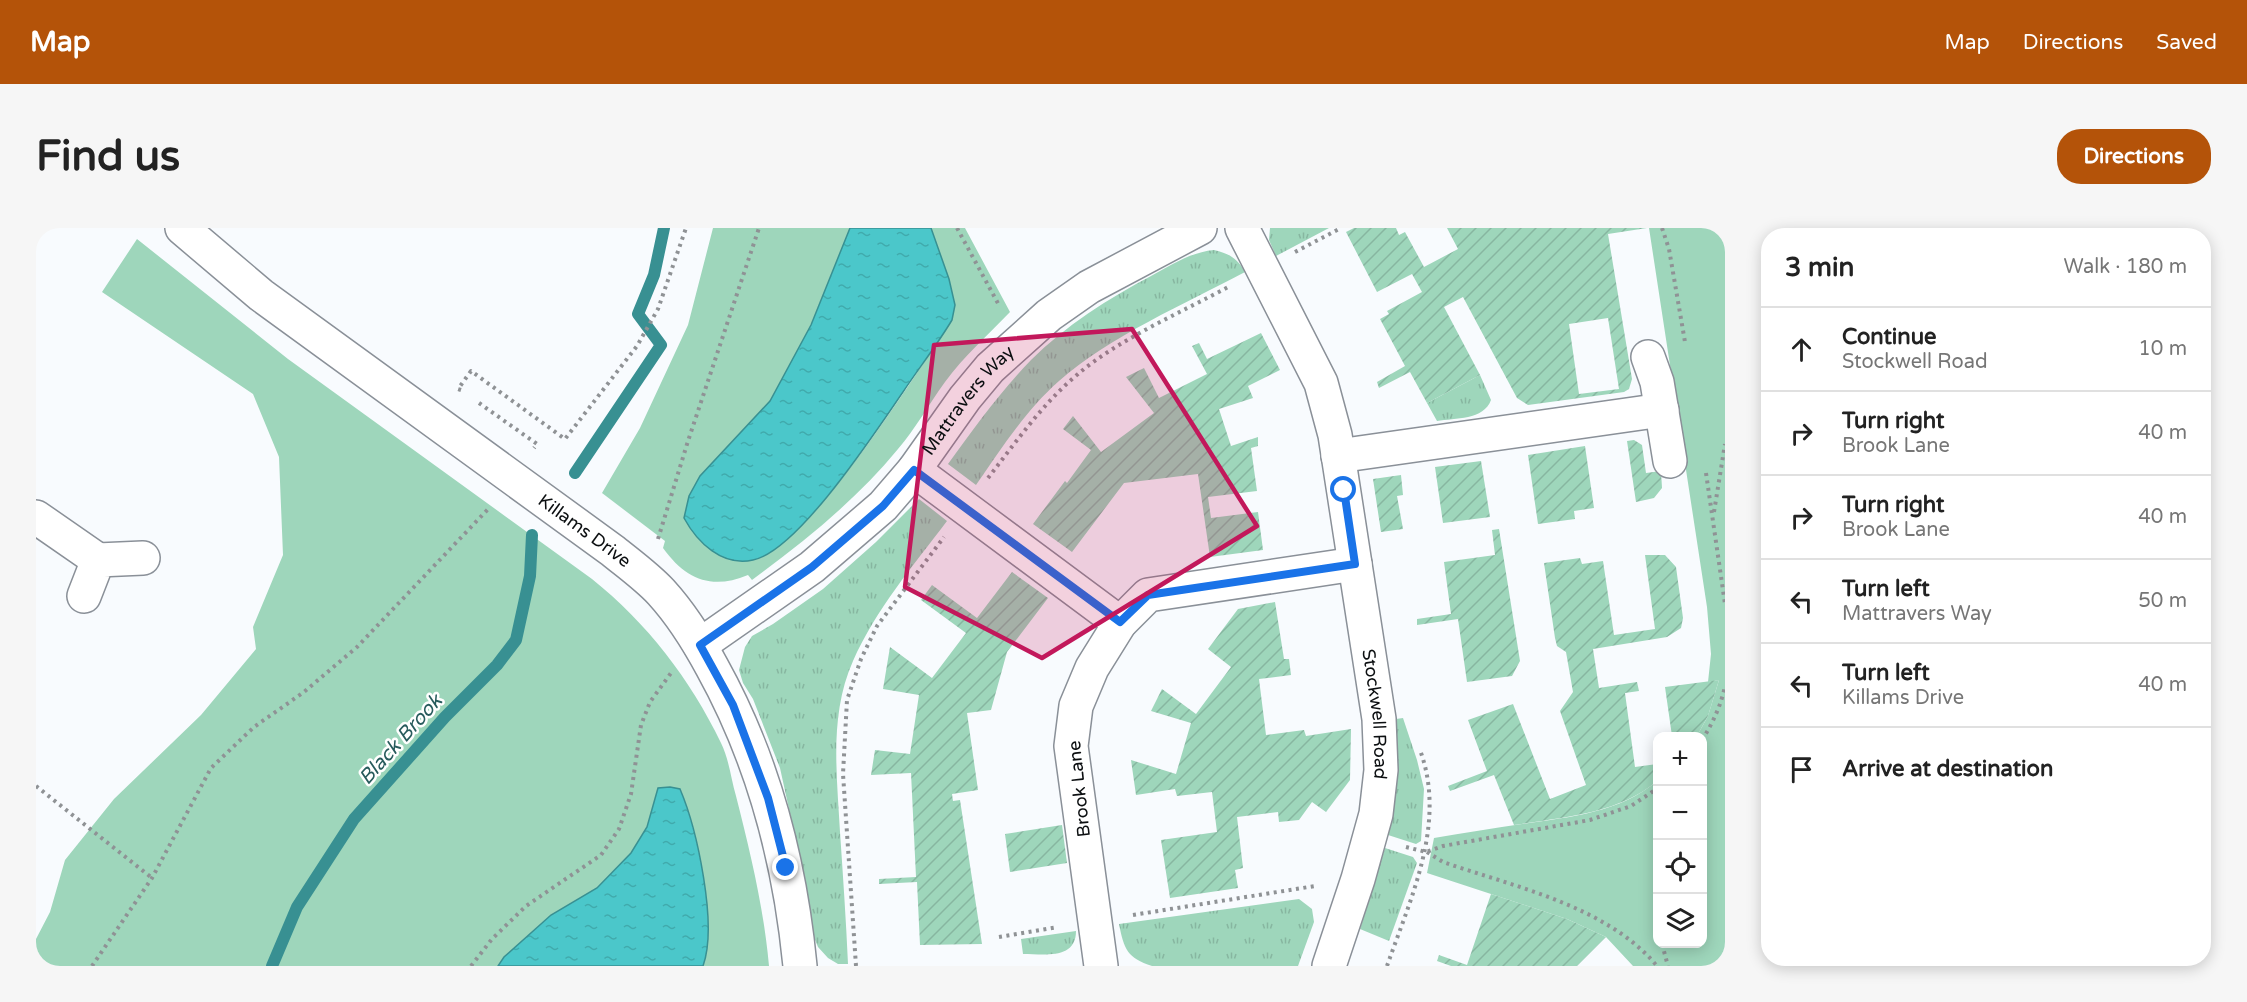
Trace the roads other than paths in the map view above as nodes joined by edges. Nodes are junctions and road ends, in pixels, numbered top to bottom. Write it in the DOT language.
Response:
graph roads {
  1 [pos="182,228"];
  2 [pos="1200,228"];
  3 [pos="1242,228"];
  4 [pos="1648,357"];
  5 [pos="1662,410"];
  6 [pos="1338,456"];
  7 [pos="1670,462"];
  8 [pos="914,470"];
  9 [pos="36,517"];
  10 [pos="143,558"];
  11 [pos="98,560"];
  12 [pos="1355,564"];
  13 [pos="84,596"];
  14 [pos="1120,622"];
  15 [pos="700,645"];
  16 [pos="800,966"];
  17 [pos="1101,966"];
  18 [pos="1329,966"];
  1 -- 15 [label="street, Killams Drive"];
  2 -- 8 [label="street, Mattravers Way"];
  3 -- 6 [label="street, Stockwell Road"];
  4 -- 5 [label="street"];
  5 -- 6 [label="street"];
  5 -- 7 [label="street"];
  6 -- 12 [label="street, Stockwell Road"];
  8 -- 14 [label="street"];
  8 -- 15 [label="street, Mattravers Way"];
  9 -- 11 [label="street"];
  10 -- 11 [label="street"];
  11 -- 13 [label="street"];
  12 -- 14 [label="street, Brook Lane"];
  12 -- 18 [label="street, Stockwell Road"];
  14 -- 17 [label="street, Brook Lane"];
  15 -- 16 [label="street, Killams Drive"];
}
